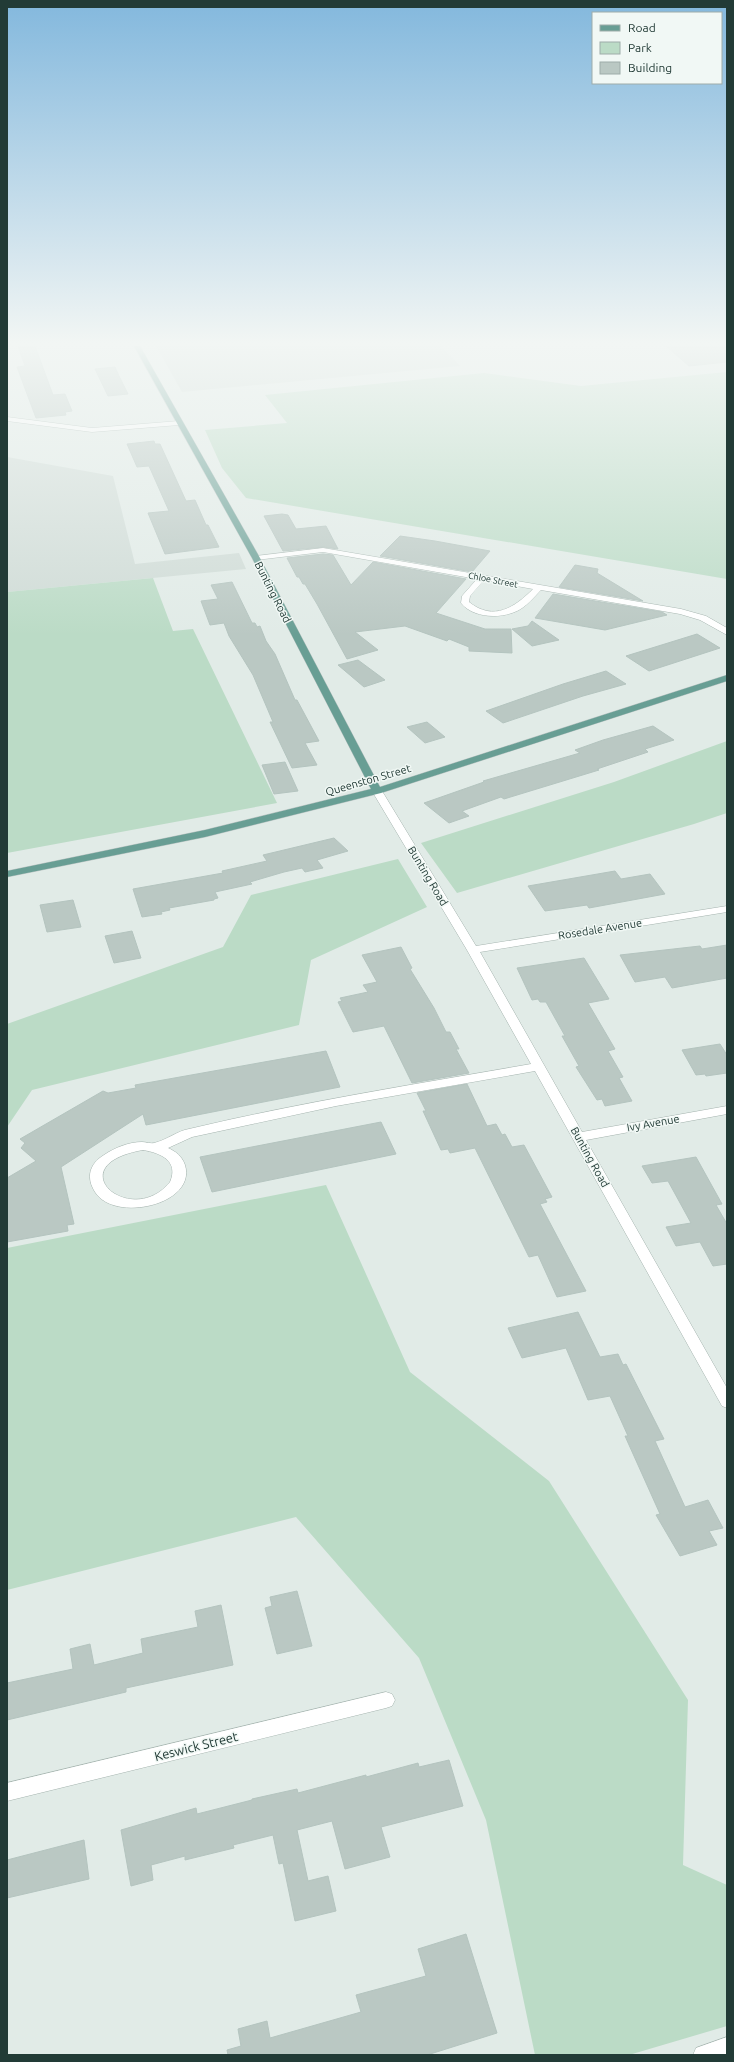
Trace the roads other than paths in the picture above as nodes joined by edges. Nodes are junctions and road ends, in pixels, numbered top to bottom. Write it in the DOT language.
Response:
graph roads {
  1 [pos="190,442"];
  2 [pos="256,558"];
  3 [pos="482,578"];
  4 [pos="538,588"];
  5 [pos="727,632"];
  6 [pos="727,678"];
  7 [pos="377,791"];
  8 [pos="7,874"];
  9 [pos="727,909"];
  10 [pos="472,950"];
  11 [pos="539,1066"];
  12 [pos="727,1110"];
  13 [pos="578,1137"];
  14 [pos="157,1147"];
  15 [pos="727,1402"];
  16 [pos="386,1700"];
  17 [pos="7,1792"];
  18 [pos="727,2047"];
  19 [pos="703,2055"];
  1 -- 2 [label="main road, Bunting Road"];
  2 -- 3 [label="street, Chloe Street"];
  2 -- 7 [label="main road, Bunting Road"];
  3 -- 4 [label="street, Chloe Street"];
  3 -- 4 [label="street"];
  4 -- 5 [label="street, Chloe Street"];
  6 -- 7 [label="main road, Queenston Street"];
  7 -- 8 [label="main road, Queenston Street"];
  7 -- 10 [label="street, Bunting Road"];
  9 -- 10 [label="street, Rosedale Avenue"];
  10 -- 11 [label="street, Bunting Road"];
  11 -- 13 [label="street, Bunting Road"];
  11 -- 14 [label="street"];
  12 -- 13 [label="street, Ivy Avenue"];
  13 -- 15 [label="street, Bunting Road"];
  14 -- 14 [label="street"];
  16 -- 17 [label="street, Keswick Street"];
  18 -- 19 [label="street"];
}
